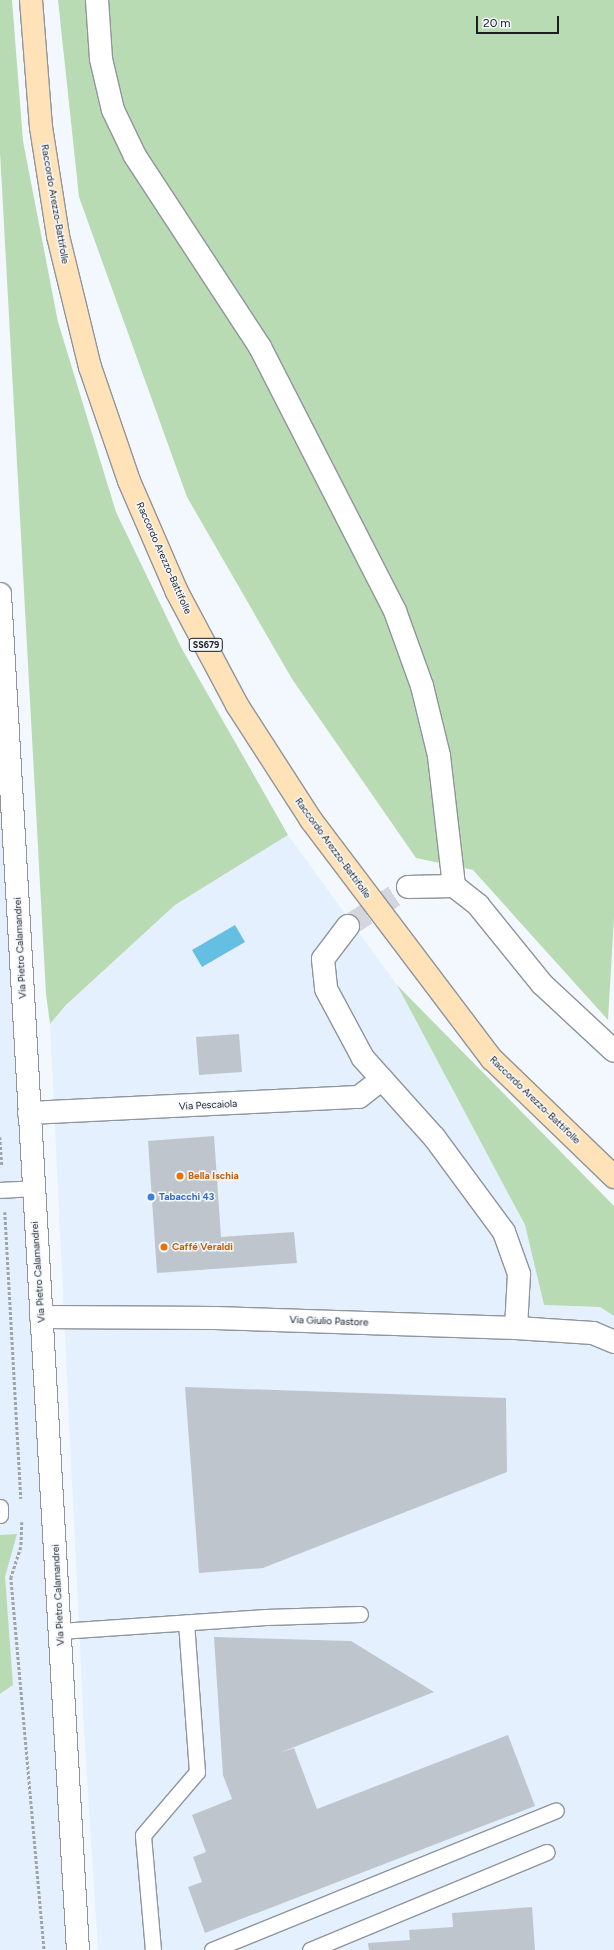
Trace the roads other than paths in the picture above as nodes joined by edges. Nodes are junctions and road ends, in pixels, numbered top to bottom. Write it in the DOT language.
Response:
graph roads {
  1 [pos="31,0"];
  2 [pos="97,0"];
  3 [pos="0,594"];
  4 [pos="454,886"];
  5 [pos="408,887"];
  6 [pos="348,926"];
  7 [pos="614,1051"];
  8 [pos="382,1079"];
  9 [pos="29,1113"];
  10 [pos="614,1177"];
  11 [pos="33,1188"];
  12 [pos="2,1190"];
  13 [pos="41,1317"];
  14 [pos="516,1328"];
  15 [pos="614,1342"];
  16 [pos="0,1507"];
  17 [pos="0,1515"];
  18 [pos="360,1614"];
  19 [pos="186,1622"];
  20 [pos="60,1631"];
  21 [pos="556,1810"];
  22 [pos="548,1852"];
  23 [pos="78,1950"];
  24 [pos="153,1950"];
  25 [pos="212,1950"];
  26 [pos="310,1950"];
  1 -- 10 [label="main road, Raccordo Arezzo-Battifolle / SS679"];
  2 -- 4 [label="street"];
  3 -- 9 [label="street, Via Pietro Calamandrei"];
  4 -- 5 [label="street"];
  4 -- 7 [label="street"];
  6 -- 8 [label="street"];
  8 -- 9 [label="street, Via Pescaiola"];
  8 -- 14 [label="street"];
  9 -- 11 [label="street, Via Pietro Calamandrei"];
  11 -- 12 [label="lane"];
  11 -- 13 [label="street, Via Pietro Calamandrei"];
  13 -- 14 [label="street, Via Giulio Pastore"];
  13 -- 20 [label="street, Via Pietro Calamandrei"];
  14 -- 15 [label="street, Via Giulio Pastore"];
  16 -- 17 [label="lane"];
  18 -- 19 [label="lane"];
  19 -- 20 [label="lane"];
  19 -- 24 [label="lane"];
  20 -- 23 [label="street, Via Pietro Calamandrei"];
  21 -- 25 [label="lane"];
  22 -- 26 [label="lane"];
}
